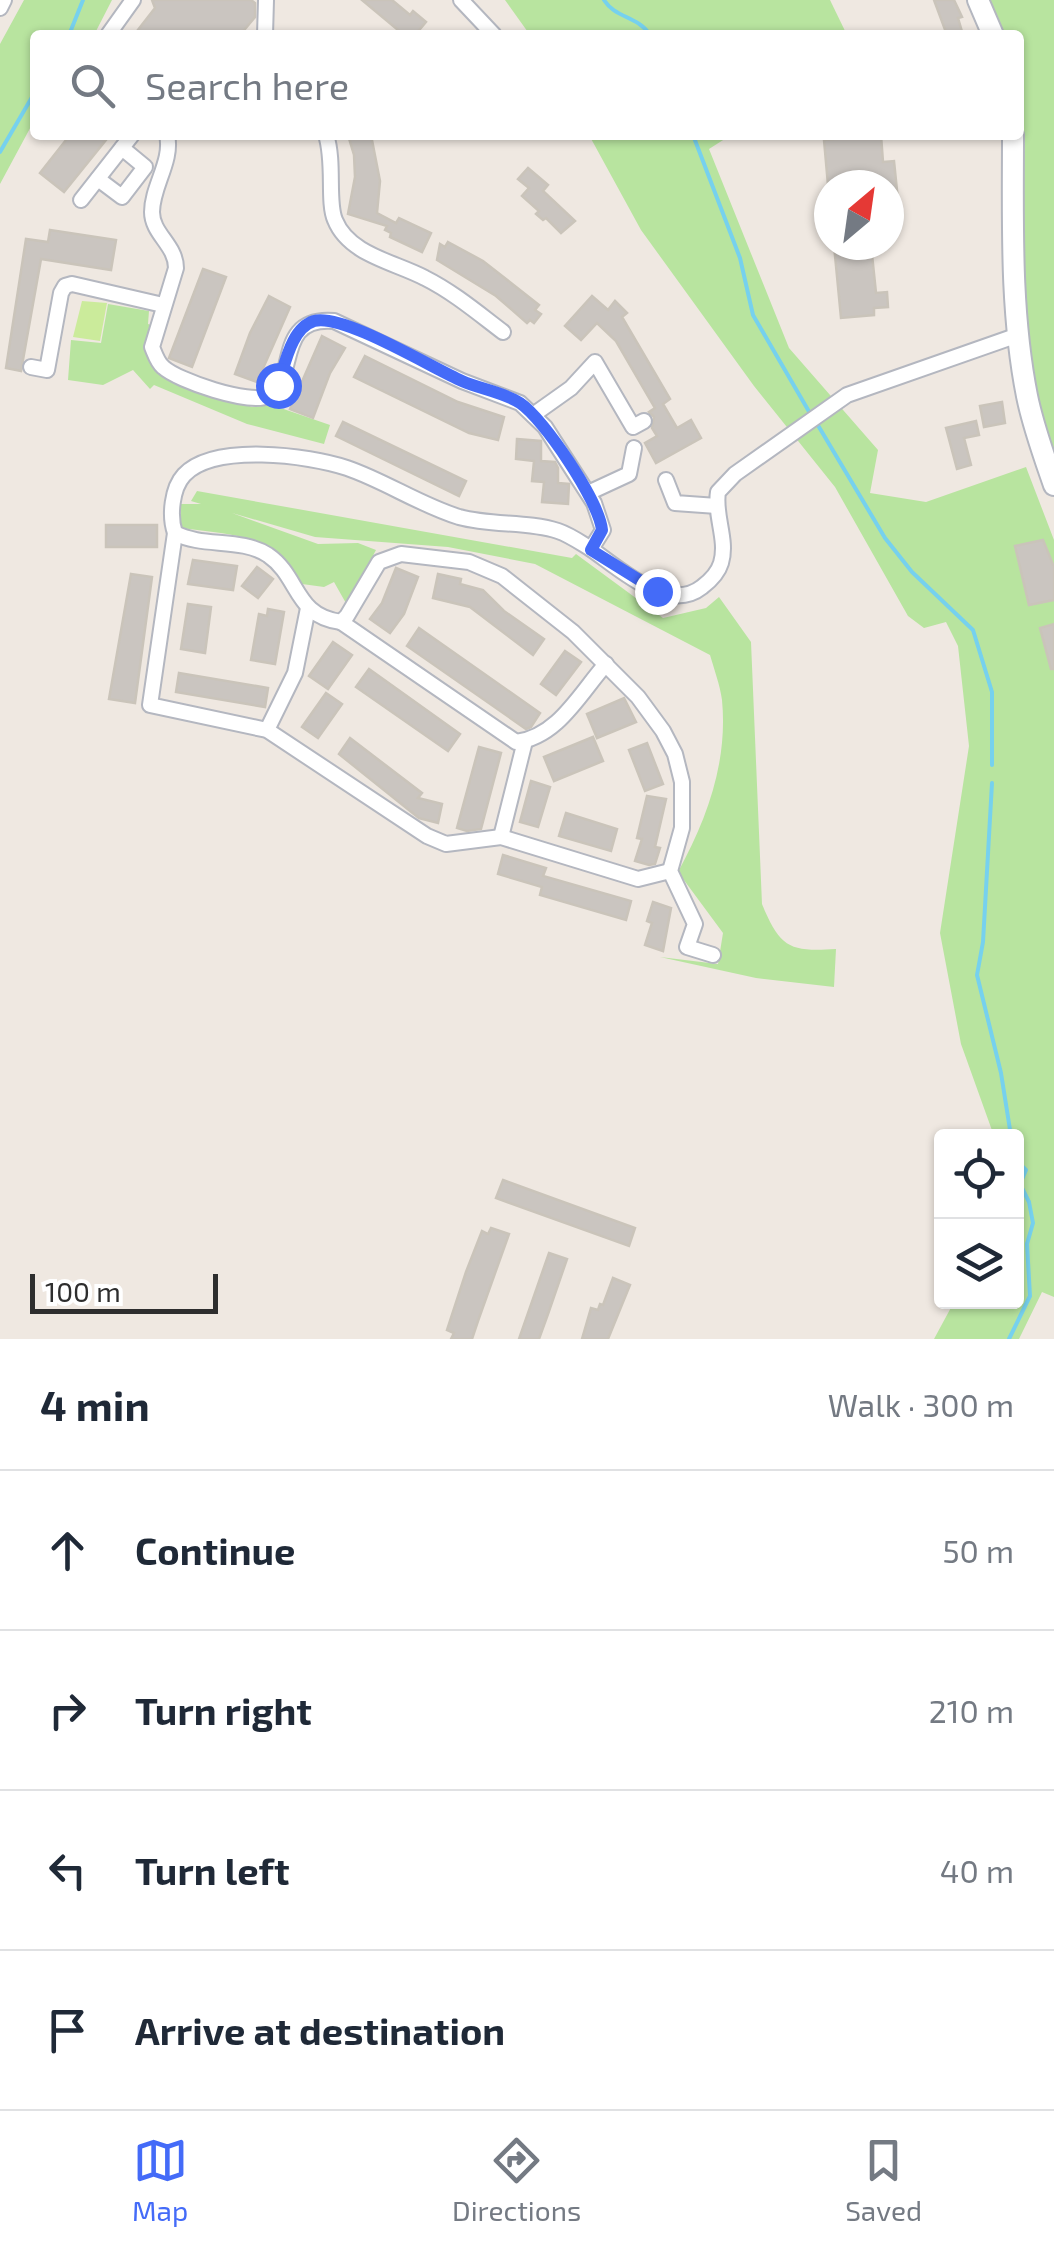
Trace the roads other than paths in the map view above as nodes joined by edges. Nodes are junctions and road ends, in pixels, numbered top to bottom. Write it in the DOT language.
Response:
graph roads {
  1 [pos="4,0"];
  2 [pos="133,0"];
  3 [pos="266,0"];
  4 [pos="461,0"];
  5 [pos="978,0"];
  6 [pos="0,8"];
  7 [pos="112,30"];
  8 [pos="264,30"];
  9 [pos="489,30"];
  10 [pos="991,30"];
  11 [pos="128,140"];
  12 [pos="168,140"];
  13 [pos="327,140"];
  14 [pos="1013,140"];
  15 [pos="122,148"];
  16 [pos="98,178"];
  17 [pos="81,200"];
  18 [pos="163,305"];
  19 [pos="503,332"];
  20 [pos="1018,335"];
  21 [pos="32,367"];
  22 [pos="533,416"];
  23 [pos="633,427"];
  24 [pos="634,448"];
  25 [pos="666,480"];
  26 [pos="1054,485"];
  27 [pos="588,494"];
  28 [pos="717,506"];
  29 [pos="175,533"];
  30 [pos="591,550"];
  31 [pos="308,608"];
  32 [pos="341,622"];
  33 [pos="606,664"];
  34 [pos="266,730"];
  35 [pos="525,741"];
  36 [pos="501,837"];
  37 [pos="670,871"];
  38 [pos="713,955"];
  1 -- 6 [label="street"];
  2 -- 7 [label="street"];
  3 -- 8 [label="street"];
  4 -- 9 [label="street"];
  5 -- 10 [label="main road"];
  11 -- 15 [label="street"];
  12 -- 18 [label="street"];
  13 -- 19 [label="street"];
  14 -- 20 [label="main road"];
  15 -- 16 [label="street"];
  15 -- 16 [label="street"];
  16 -- 17 [label="street"];
  18 -- 21 [label="street"];
  18 -- 22 [label="street"];
  20 -- 26 [label="main road"];
  20 -- 28 [label="street"];
  22 -- 23 [label="street"];
  22 -- 27 [label="street"];
  24 -- 27 [label="street"];
  25 -- 28 [label="street"];
  27 -- 30 [label="street"];
  28 -- 30 [label="street"];
  29 -- 30 [label="street"];
  29 -- 31 [label="street"];
  29 -- 34 [label="street"];
  31 -- 32 [label="street"];
  31 -- 34 [label="street"];
  32 -- 33 [label="street"];
  32 -- 35 [label="street"];
  33 -- 35 [label="street"];
  33 -- 37 [label="street"];
  34 -- 36 [label="street"];
  35 -- 36 [label="street"];
  36 -- 37 [label="street"];
  37 -- 38 [label="street"];
}
